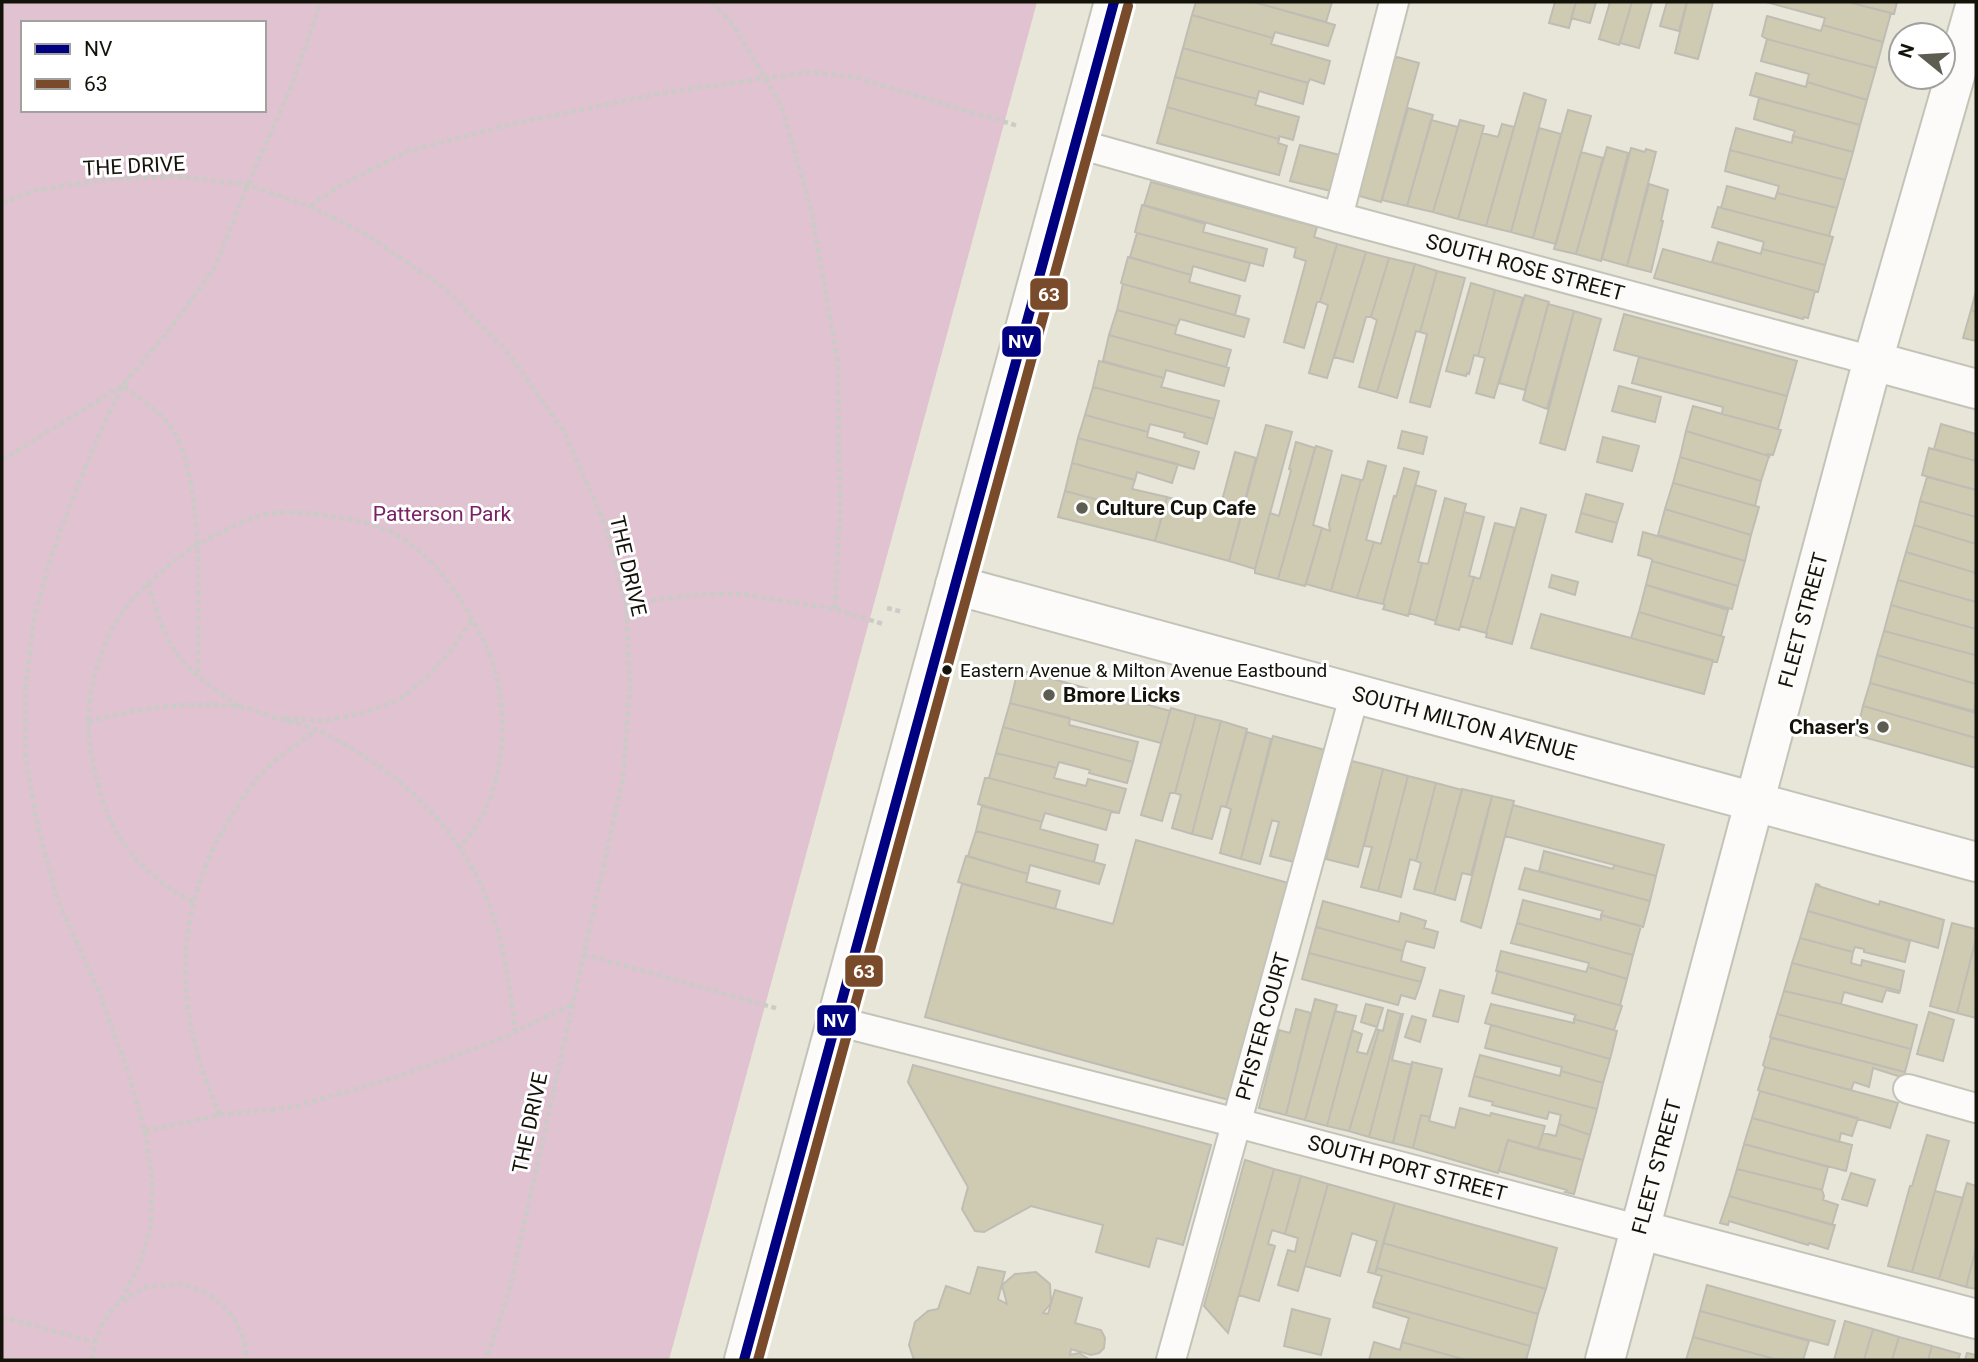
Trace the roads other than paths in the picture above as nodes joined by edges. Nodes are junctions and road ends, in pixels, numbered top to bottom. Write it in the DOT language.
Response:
graph roads {
  1 [pos="1114,2"];
  2 [pos="1394,2"];
  3 [pos="1976,3"];
  4 [pos="1076,143"];
  5 [pos="1338,216"];
  6 [pos="1873,361"];
  7 [pos="1976,389"];
  8 [pos="955,584"];
  9 [pos="1354,692"];
  10 [pos="1755,801"];
  11 [pos="1976,862"];
  12 [pos="836,1021"];
  13 [pos="1908,1089"];
  14 [pos="1976,1108"];
  15 [pos="1237,1123"];
  16 [pos="1641,1230"];
  17 [pos="1976,1319"];
  18 [pos="744,1360"];
  19 [pos="1171,1360"];
  20 [pos="1605,1360"];
  1 -- 4 [label="street"];
  2 -- 5 [label="lane"];
  3 -- 6 [label="street, FLEET STREET"];
  4 -- 5 [label="lane, SOUTH ROSE STREET"];
  4 -- 8 [label="street"];
  5 -- 6 [label="lane, SOUTH ROSE STREET"];
  6 -- 7 [label="street, SOUTH ROSE STREET"];
  6 -- 10 [label="street, FLEET STREET"];
  8 -- 9 [label="street, SOUTH MILTON AVENUE"];
  8 -- 12 [label="street"];
  9 -- 10 [label="street, SOUTH MILTON AVENUE"];
  9 -- 15 [label="lane, PFISTER COURT"];
  10 -- 11 [label="street, SOUTH MILTON AVENUE"];
  10 -- 16 [label="street, FLEET STREET"];
  12 -- 15 [label="lane, SOUTH PORT STREET"];
  12 -- 18 [label="street"];
  13 -- 14 [label="lane"];
  15 -- 16 [label="lane, SOUTH PORT STREET"];
  15 -- 19 [label="lane, PFISTER COURT"];
  16 -- 17 [label="street, SOUTH PORT STREET"];
  16 -- 20 [label="street, FLEET STREET"];
}
